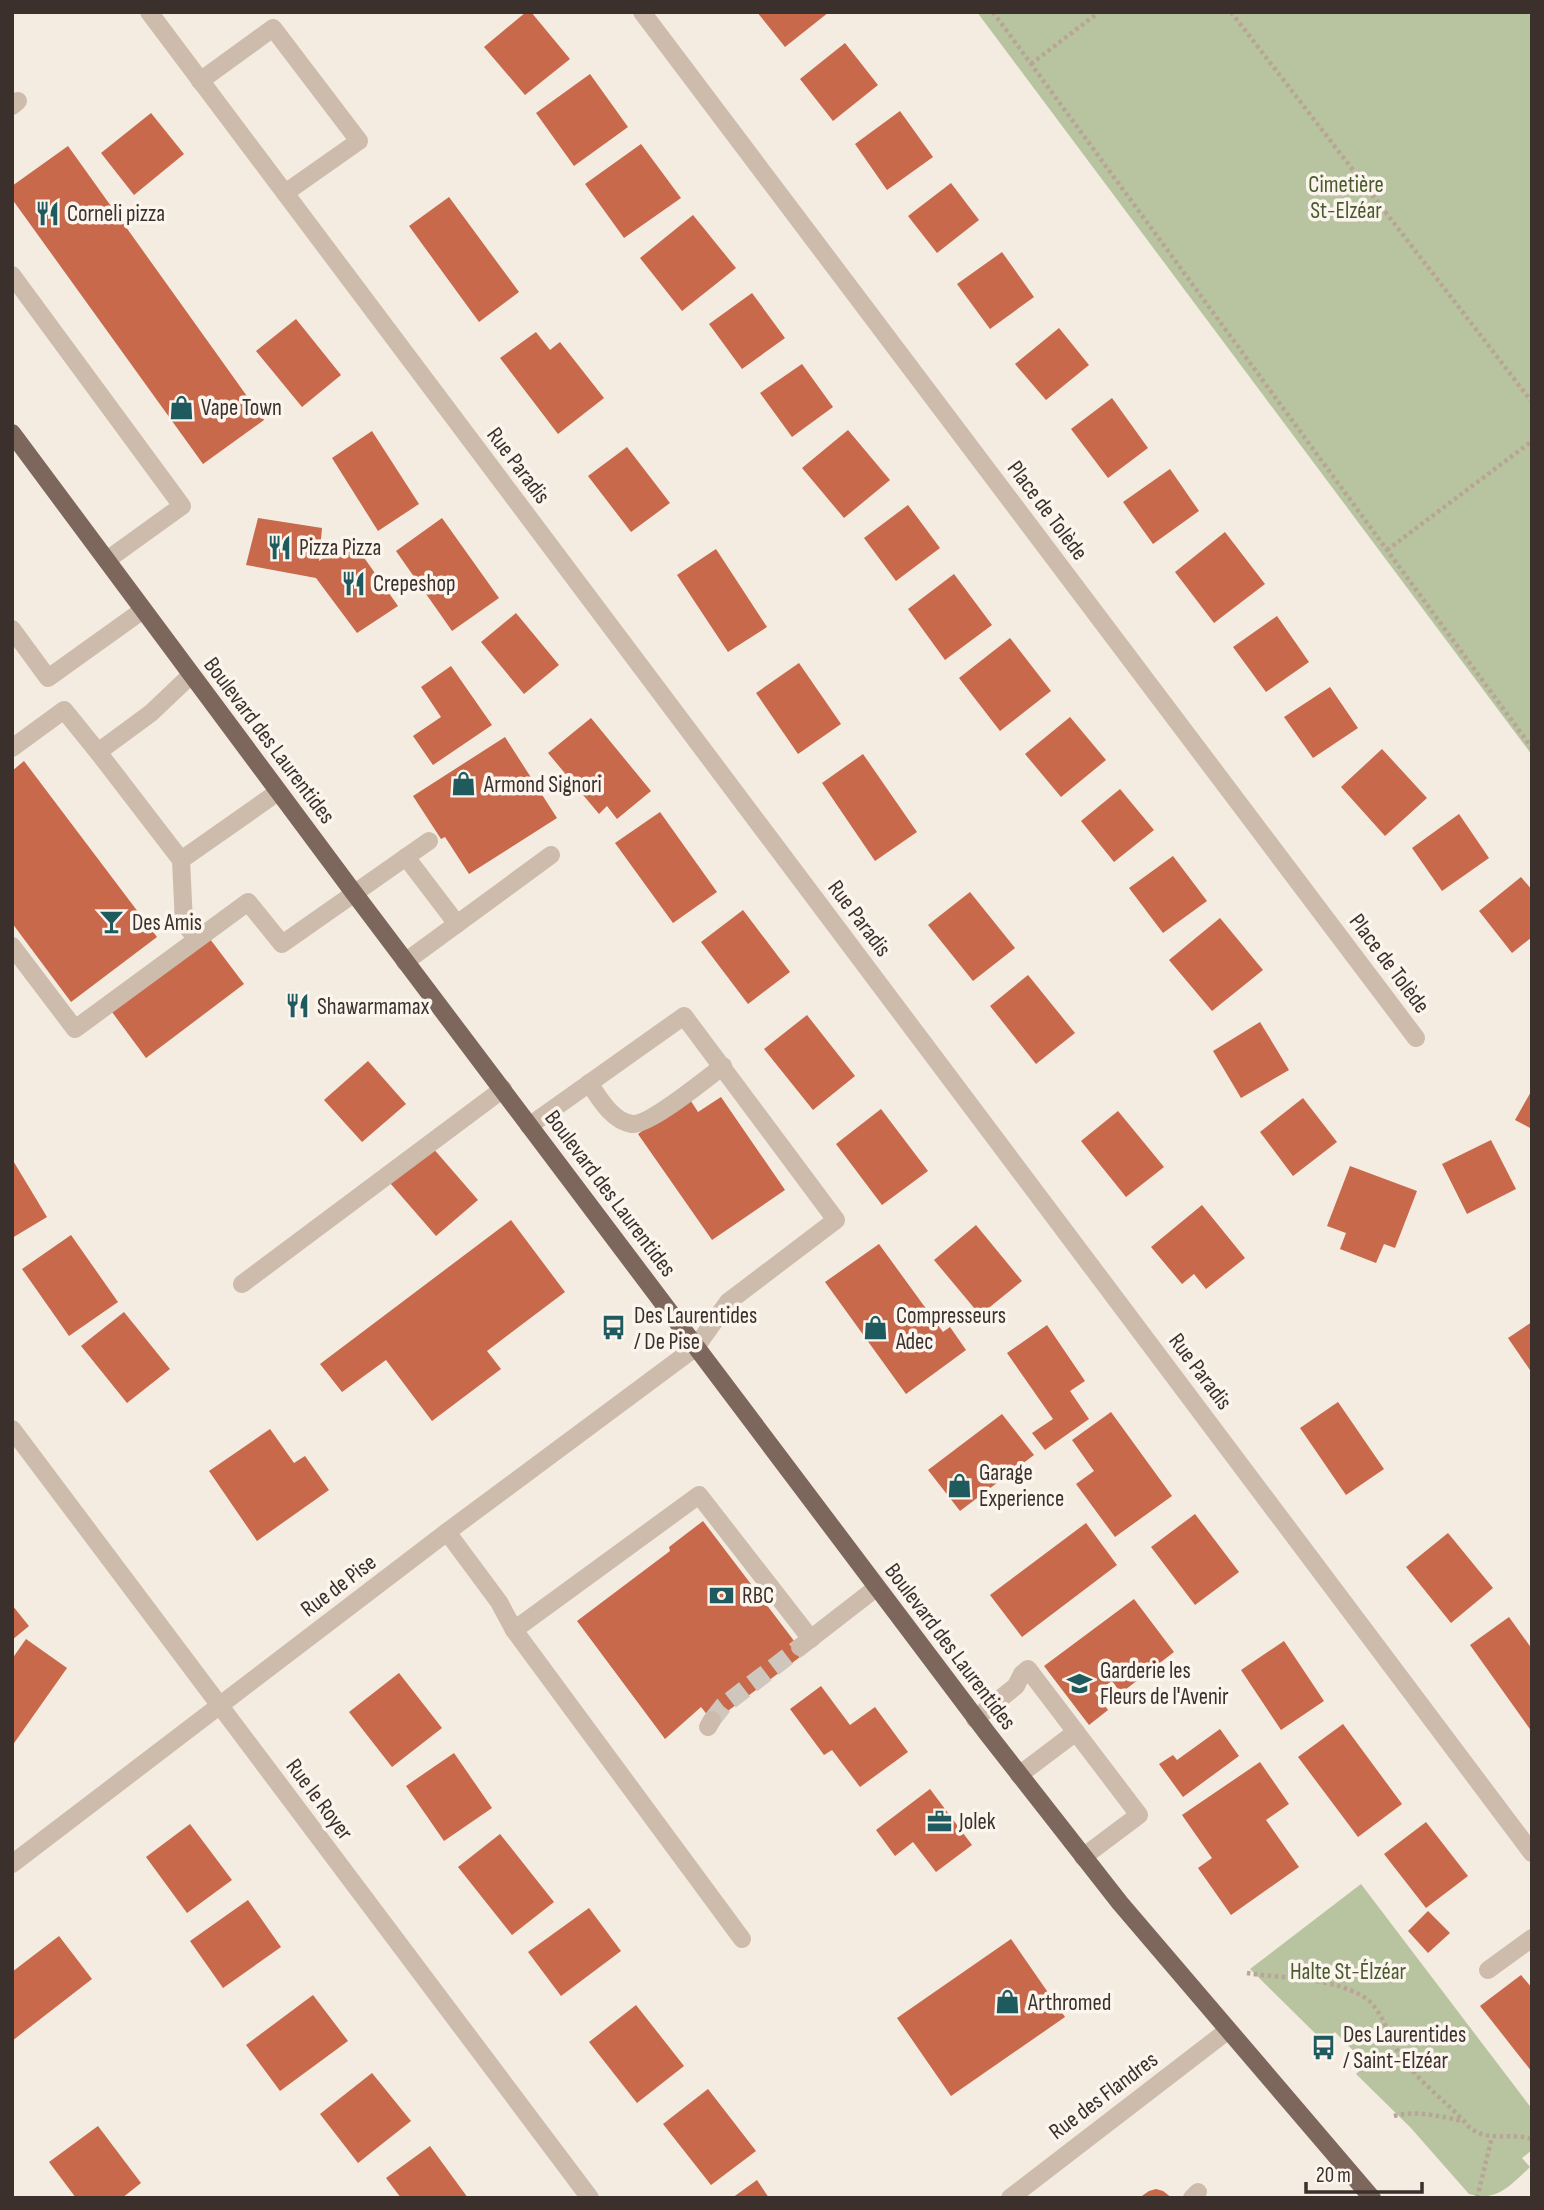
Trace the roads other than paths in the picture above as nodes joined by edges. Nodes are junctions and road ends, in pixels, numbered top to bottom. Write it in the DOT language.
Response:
graph roads {
  1 [pos="149,12"];
  2 [pos="642,12"];
  3 [pos="200,81"];
  4 [pos="285,193"];
  5 [pos="12,275"];
  6 [pos="12,433"];
  7 [pos="107,560"];
  8 [pos="143,610"];
  9 [pos="12,629"];
  10 [pos="191,675"];
  11 [pos="12,748"];
  12 [pos="98,752"];
  13 [pos="278,792"];
  14 [pos="429,841"];
  15 [pos="551,855"];
  16 [pos="406,857"];
  17 [pos="181,860"];
  18 [pos="354,894"];
  19 [pos="457,924"];
  20 [pos="197,939"];
  21 [pos="12,946"];
  22 [pos="405,962"];
  23 [pos="1416,1038"];
  24 [pos="723,1066"];
  25 [pos="589,1083"];
  26 [pos="503,1089"];
  27 [pos="529,1126"];
  28 [pos="242,1284"];
  29 [pos="696,1347"];
  30 [pos="12,1429"];
  31 [pos="447,1532"];
  32 [pos="876,1588"];
  33 [pos="514,1630"];
  34 [pos="220,1706"];
  35 [pos="975,1719"];
  36 [pos="1076,1732"];
  37 [pos="1019,1775"];
  38 [pos="1532,1853"];
  39 [pos="1083,1857"];
  40 [pos="12,1864"];
  41 [pos="1532,1938"];
  42 [pos="742,1939"];
  43 [pos="1488,1970"];
  44 [pos="1227,2031"];
  45 [pos="590,2198"];
  46 [pos="1010,2198"];
  47 [pos="1372,2198"];
  1 -- 3 [label="street, Rue Paradis"];
  2 -- 23 [label="street, Place de Tolède"];
  3 -- 4 [label="street, Rue Paradis"];
  3 -- 4 [label="street"];
  4 -- 38 [label="street, Rue Paradis"];
  5 -- 7 [label="street"];
  6 -- 7 [label="main road, Boulevard des Laurentides"];
  7 -- 8 [label="main road, Boulevard des Laurentides"];
  8 -- 9 [label="street"];
  8 -- 10 [label="main road, Boulevard des Laurentides"];
  10 -- 12 [label="street"];
  10 -- 13 [label="main road, Boulevard des Laurentides"];
  11 -- 12 [label="street"];
  12 -- 17 [label="street"];
  13 -- 17 [label="street"];
  13 -- 18 [label="main road, Boulevard des Laurentides"];
  14 -- 16 [label="street"];
  15 -- 19 [label="street"];
  16 -- 18 [label="street"];
  16 -- 19 [label="street"];
  17 -- 20 [label="street"];
  18 -- 20 [label="street"];
  18 -- 22 [label="main road, Boulevard des Laurentides"];
  19 -- 22 [label="street"];
  20 -- 21 [label="street"];
  22 -- 26 [label="main road, Boulevard des Laurentides"];
  24 -- 25 [label="street"];
  24 -- 25 [label="street"];
  24 -- 29 [label="street, Rue de Pise"];
  25 -- 27 [label="street"];
  26 -- 27 [label="main road, Boulevard des Laurentides"];
  26 -- 28 [label="street"];
  27 -- 29 [label="main road, Boulevard des Laurentides"];
  29 -- 31 [label="street, Rue de Pise"];
  29 -- 32 [label="main road, Boulevard des Laurentides"];
  30 -- 34 [label="street, Rue le Royer"];
  31 -- 33 [label="street"];
  31 -- 34 [label="street, Rue de Pise"];
  32 -- 33 [label="street"];
  32 -- 35 [label="main road, Boulevard des Laurentides"];
  33 -- 42 [label="street"];
  34 -- 40 [label="street, Rue de Pise"];
  34 -- 45 [label="street, Rue le Royer"];
  35 -- 36 [label="street"];
  35 -- 37 [label="main road, Boulevard des Laurentides"];
  36 -- 37 [label="street"];
  36 -- 39 [label="street"];
  37 -- 39 [label="main road, Boulevard des Laurentides"];
  39 -- 44 [label="main road, Boulevard des Laurentides"];
  41 -- 43 [label="street"];
  44 -- 46 [label="street, Rue des Flandres"];
  44 -- 47 [label="main road, Boulevard des Laurentides"];
}
